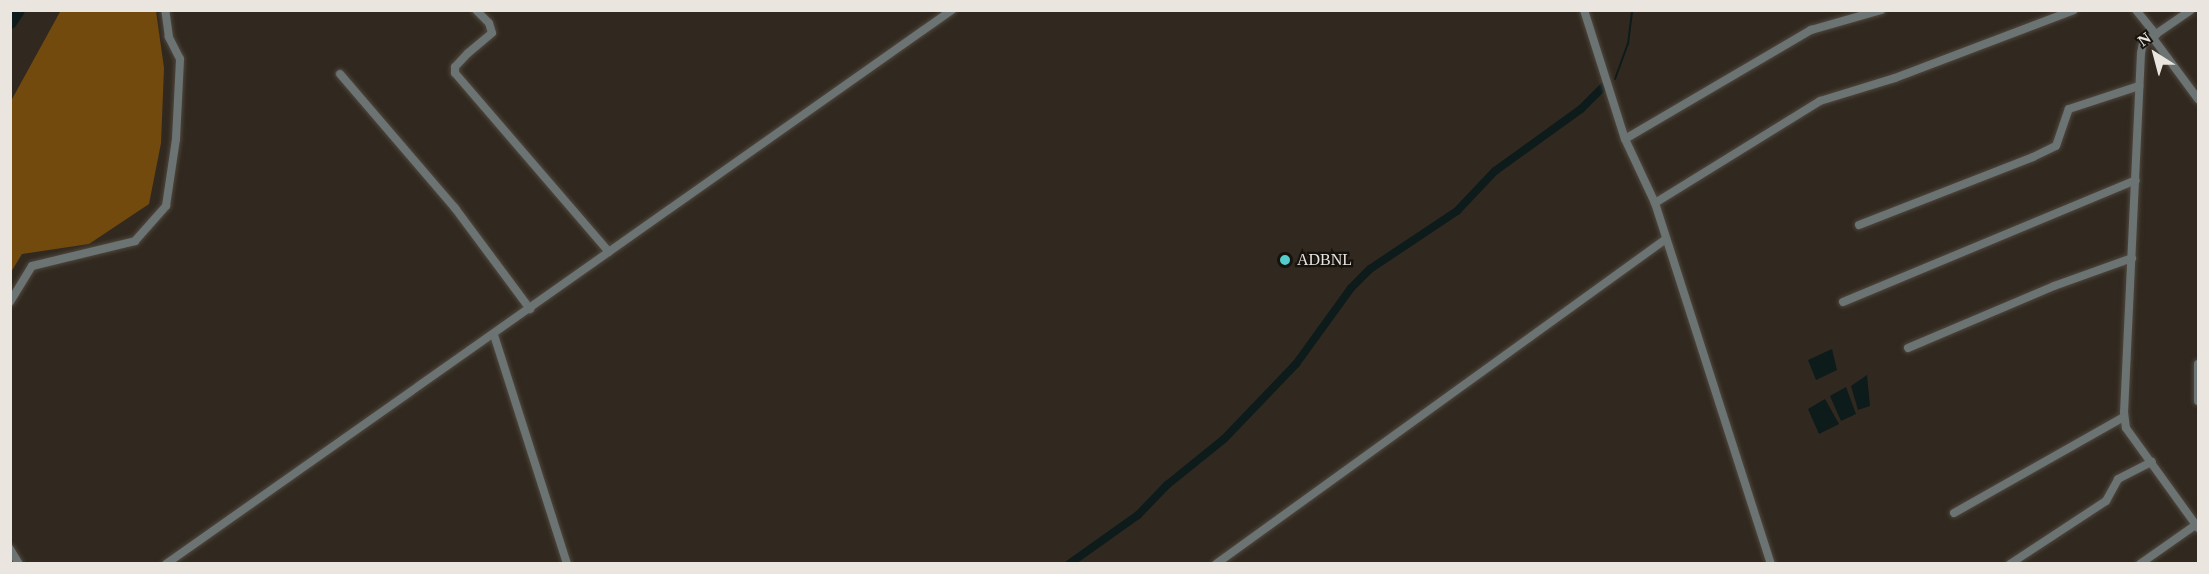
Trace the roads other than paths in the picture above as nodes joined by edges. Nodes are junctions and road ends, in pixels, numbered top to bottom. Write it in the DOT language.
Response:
graph roads {
  1 [pos="165,10"];
  2 [pos="476,10"];
  3 [pos="933,10"];
  4 [pos="952,10"];
  5 [pos="1584,10"];
  6 [pos="1881,10"];
  7 [pos="2074,10"];
  8 [pos="2136,10"];
  9 [pos="2191,10"];
  10 [pos="939,19"];
  11 [pos="2155,36"];
  12 [pos="340,74"];
  13 [pos="2139,86"];
  14 [pos="2199,99"];
  15 [pos="1625,139"];
  16 [pos="2136,180"];
  17 [pos="1655,203"];
  18 [pos="1859,225"];
  19 [pos="1666,239"];
  20 [pos="609,252"];
  21 [pos="2132,258"];
  22 [pos="10,302"];
  23 [pos="1843,302"];
  24 [pos="530,309"];
  25 [pos="494,335"];
  26 [pos="1908,348"];
  27 [pos="2199,364"];
  28 [pos="2199,401"];
  29 [pos="2124,417"];
  30 [pos="2152,462"];
  31 [pos="1954,513"];
  32 [pos="2198,526"];
  33 [pos="10,549"];
  34 [pos="18,564"];
  35 [pos="166,564"];
  36 [pos="567,564"];
  37 [pos="1216,564"];
  38 [pos="1771,564"];
  39 [pos="2010,564"];
  40 [pos="2140,564"];
  1 -- 22 [label="street"];
  2 -- 20 [label="street"];
  3 -- 10 [label="street"];
  4 -- 10 [label="street"];
  5 -- 15 [label="street"];
  6 -- 15 [label="street"];
  7 -- 17 [label="street"];
  8 -- 11 [label="street"];
  9 -- 11 [label="street"];
  10 -- 20 [label="street"];
  11 -- 13 [label="street"];
  11 -- 14 [label="street"];
  12 -- 24 [label="street"];
  13 -- 16 [label="street"];
  13 -- 18 [label="street"];
  15 -- 17 [label="street"];
  16 -- 21 [label="street"];
  16 -- 23 [label="street"];
  17 -- 19 [label="street"];
  19 -- 37 [label="street"];
  19 -- 38 [label="street"];
  20 -- 24 [label="street"];
  21 -- 26 [label="street"];
  21 -- 29 [label="street"];
  24 -- 25 [label="street"];
  25 -- 35 [label="street"];
  25 -- 36 [label="street"];
  27 -- 28 [label="street"];
  29 -- 30 [label="street"];
  29 -- 31 [label="street"];
  30 -- 32 [label="street"];
  30 -- 39 [label="street"];
  32 -- 40 [label="street"];
  33 -- 34 [label="street"];
}
